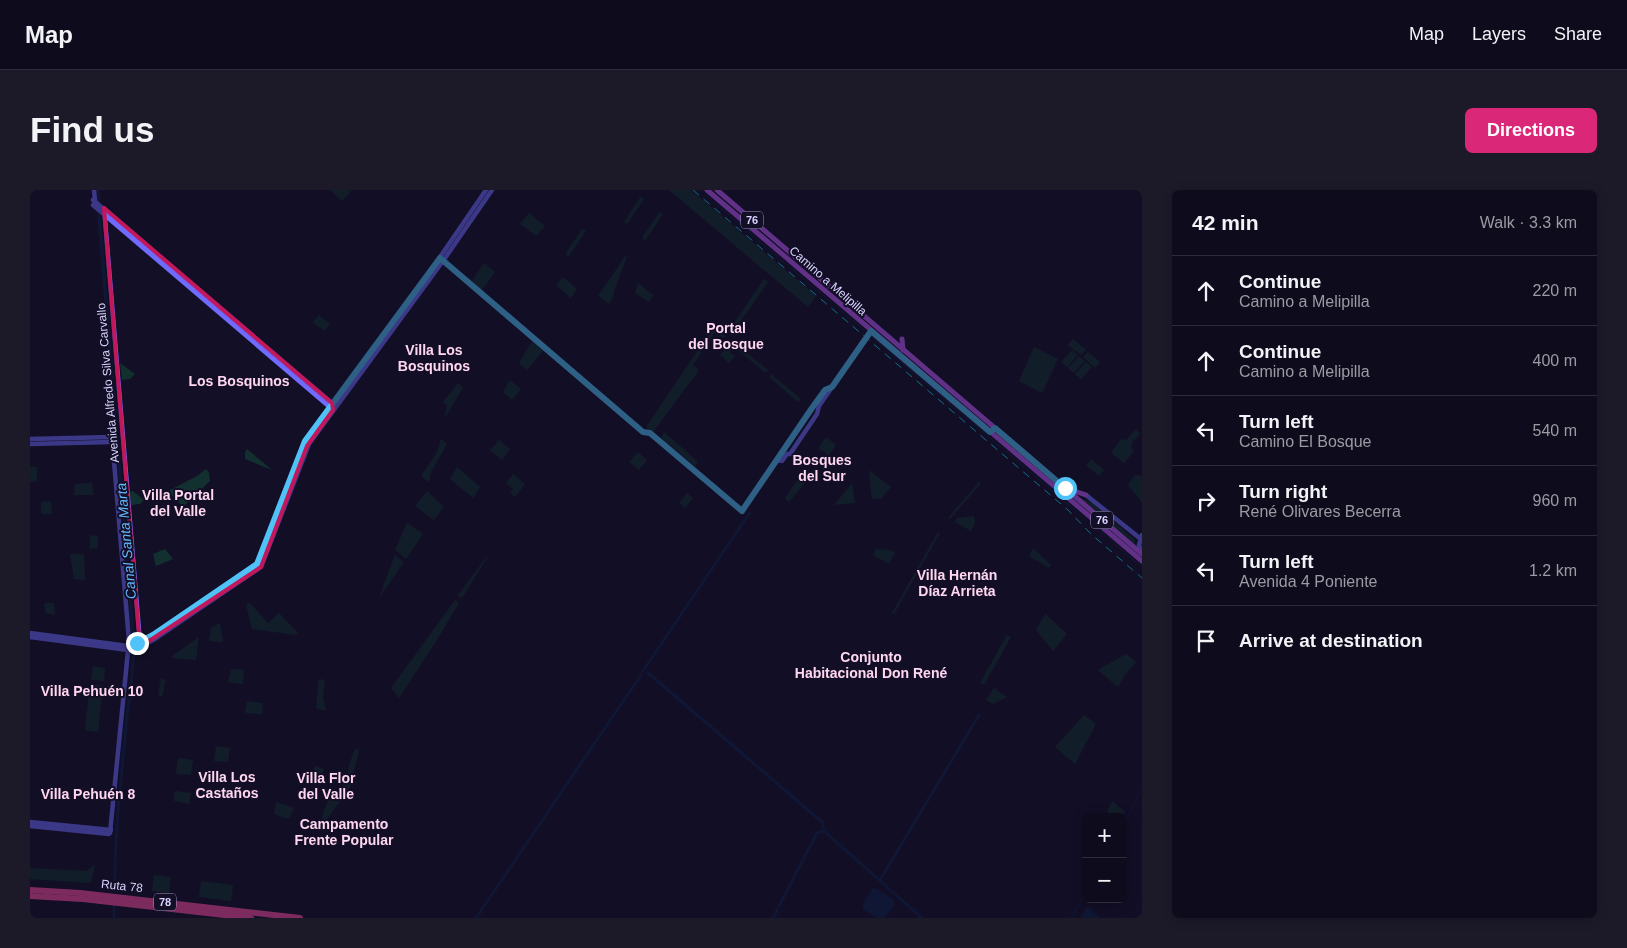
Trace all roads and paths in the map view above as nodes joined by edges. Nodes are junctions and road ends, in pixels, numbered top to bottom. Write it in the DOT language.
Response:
graph roads {
  1 [pos="93,190"];
  2 [pos="486,190"];
  3 [pos="492,190"];
  4 [pos="707,190"];
  5 [pos="717,190"];
  6 [pos="103,210"];
  7 [pos="441,259"];
  8 [pos="894,333"];
  9 [pos="869,334"];
  10 [pos="886,335"];
  11 [pos="902,339"];
  12 [pos="903,350"];
  13 [pos="333,407"];
  14 [pos="995,428"];
  15 [pos="990,432"];
  16 [pos="1001,433"];
  17 [pos="997,438"];
  18 [pos="30,439"];
  19 [pos="112,440"];
  20 [pos="30,444"];
  21 [pos="1080,487"];
  22 [pos="1065,488"];
  23 [pos="1076,492"];
  24 [pos="1086,495"];
  25 [pos="1142,538"];
  26 [pos="1130,551"];
  27 [pos="1141,553"];
  28 [pos="1142,560"];
  29 [pos="30,633"];
  30 [pos="30,637"];
  31 [pos="138,645"];
  32 [pos="129,647"];
  33 [pos="30,822"];
  34 [pos="30,826"];
  35 [pos="110,832"];
  36 [pos="30,890"];
  37 [pos="30,896"];
  38 [pos="251,918"];
  39 [pos="300,918"];
  1 -- 6 [label="street"];
  2 -- 7 [label="street"];
  3 -- 7 [label="street"];
  4 -- 9 [label="main road, Camino a Melipilla / 76"];
  5 -- 10 [label="main road, Camino a Melipilla / 76"];
  6 -- 13 [label="street"];
  6 -- 31 [label="street, Avenida Alfredo Silva Carvallo"];
  7 -- 9 [label="street"];
  7 -- 13 [label="street"];
  8 -- 10 [label="main road"];
  9 -- 15 [label="main road, Camino a Melipilla / 76"];
  10 -- 12 [label="main road, Camino a Melipilla / 76"];
  11 -- 12 [label="main road"];
  12 -- 14 [label="main road, Camino a Melipilla / 76"];
  13 -- 31 [label="street"];
  14 -- 15 [label="main road"];
  14 -- 16 [label="main road, Camino a Melipilla / 76"];
  15 -- 17 [label="main road, Camino a Melipilla / 76"];
  16 -- 17 [label="main road"];
  16 -- 22 [label="main road, Camino a Melipilla / 76"];
  17 -- 26 [label="main road, Camino a Melipilla / 76"];
  18 -- 19 [label="street"];
  19 -- 20 [label="street"];
  19 -- 32 [label="street, Avenida Alfredo Silva Carvallo"];
  21 -- 23 [label="main road"];
  22 -- 23 [label="main road"];
  22 -- 27 [label="main road, Camino a Melipilla / 76"];
  23 -- 24 [label="main road"];
  24 -- 25 [label="street"];
  25 -- 27 [label="street"];
  26 -- 27 [label="main road"];
  26 -- 28 [label="main road, Camino a Melipilla / 76"];
  27 -- 28 [label="main road"];
  29 -- 32 [label="street"];
  30 -- 32 [label="street"];
  31 -- 32 [label="street"];
  32 -- 35 [label="street, Avenida Alfredo Silva Carvallo"];
  33 -- 35 [label="street"];
  34 -- 35 [label="street"];
  36 -- 39 [label="highway, Ruta 78 / 78"];
  37 -- 38 [label="highway, Ruta 78 / 78"];
}
